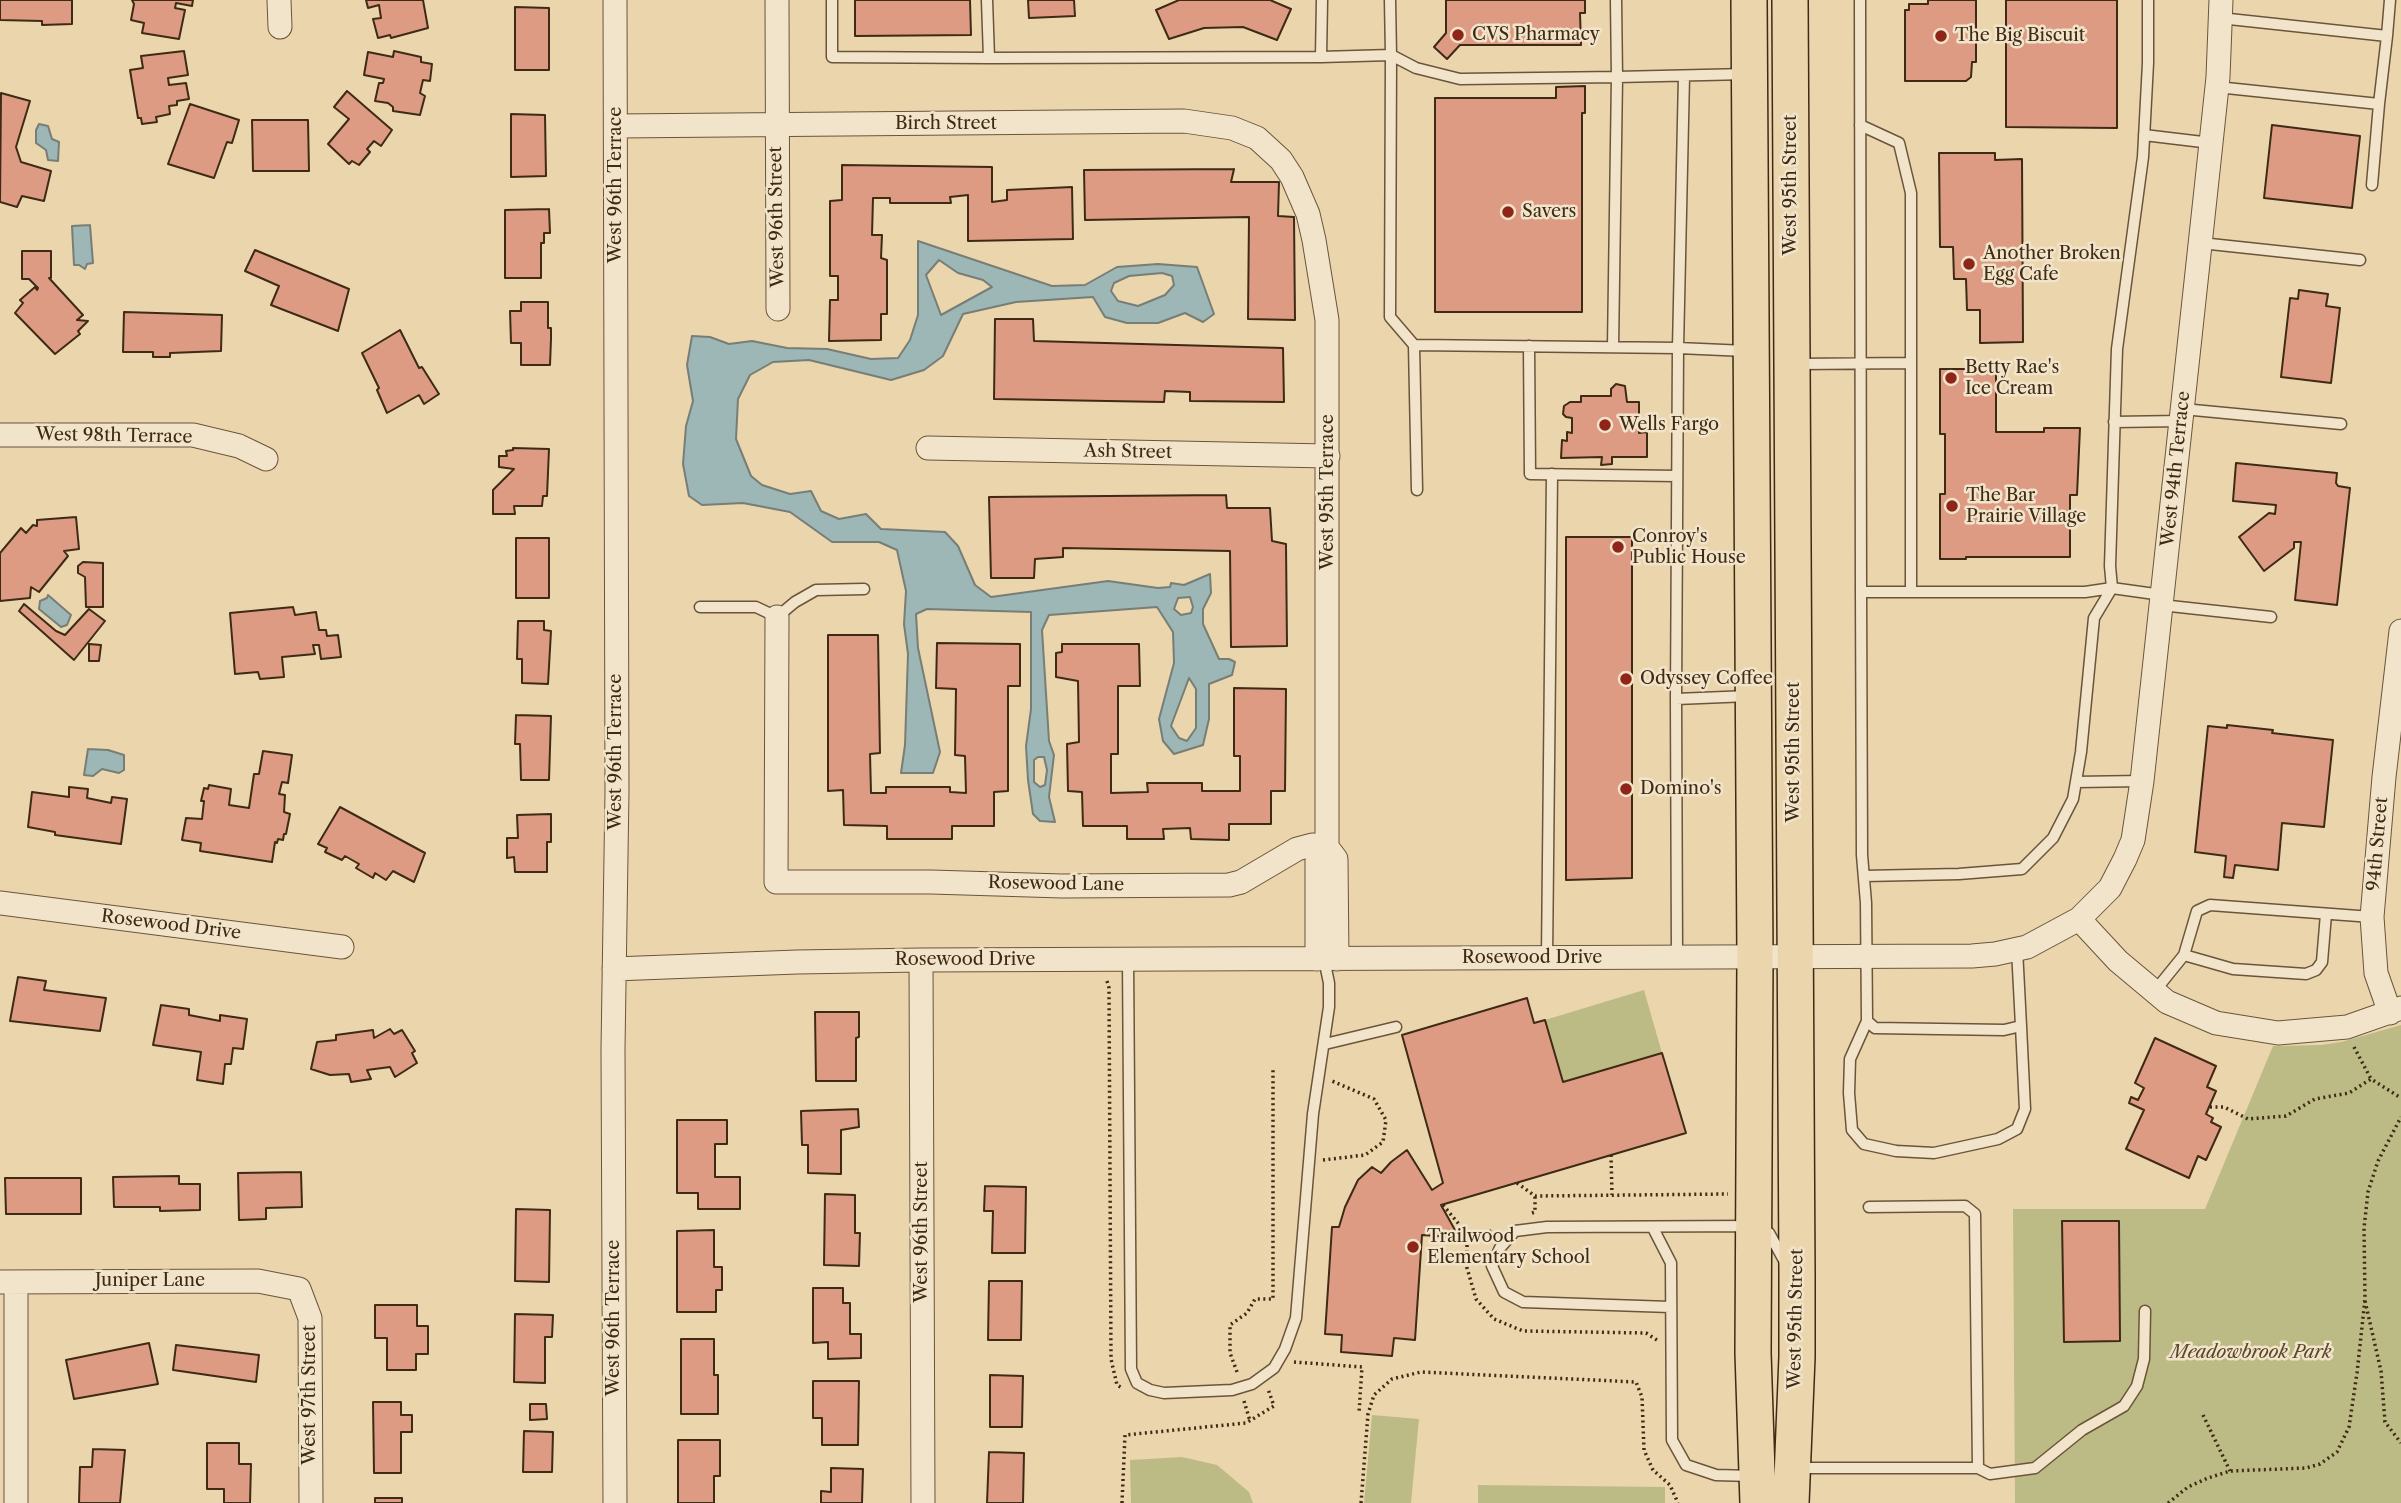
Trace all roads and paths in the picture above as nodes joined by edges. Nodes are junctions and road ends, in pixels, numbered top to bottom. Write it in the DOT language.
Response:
graph roads {
  1 [pos="279,0"];
  2 [pos="615,0"];
  3 [pos="777,0"];
  4 [pos="832,0"];
  5 [pos="987,0"];
  6 [pos="1322,0"];
  7 [pos="1390,0"];
  8 [pos="1616,0"];
  9 [pos="1749,0"];
  10 [pos="1790,0"];
  11 [pos="1860,0"];
  12 [pos="2148,0"];
  13 [pos="2390,0"];
  14 [pos="2221,9"];
  15 [pos="280,27"];
  16 [pos="2386,36"];
  17 [pos="1391,55"];
  18 [pos="1321,57"];
  19 [pos="989,58"];
  20 [pos="1749,74"];
  21 [pos="1684,76"];
  22 [pos="1617,77"];
  23 [pos="2217,87"];
  24 [pos="2379,104"];
  25 [pos="776,125"];
  26 [pos="1860,125"];
  27 [pos="616,126"];
  28 [pos="2144,135"];
  29 [pos="2211,143"];
  30 [pos="1270,149"];
  31 [pos="2372,185"];
  32 [pos="2201,243"];
  33 [pos="2360,260"];
  34 [pos="778,309"];
  35 [pos="1414,345"];
  36 [pos="1530,346"];
  37 [pos="1613,347"];
  38 [pos="1678,348"];
  39 [pos="1751,351"];
  40 [pos="1861,363"];
  41 [pos="1911,363"];
  42 [pos="1792,364"];
  43 [pos="2182,415"];
  44 [pos="2114,422"];
  45 [pos="2341,424"];
  46 [pos="0,435"];
  47 [pos="928,448"];
  48 [pos="1328,456"];
  49 [pos="266,459"];
  50 [pos="1552,474"];
  51 [pos="1677,476"];
  52 [pos="1417,490"];
  53 [pos="2112,588"];
  54 [pos="863,589"];
  55 [pos="1861,592"];
  56 [pos="1911,592"];
  57 [pos="2162,600"];
  58 [pos="701,607"];
  59 [pos="777,617"];
  60 [pos="2271,617"];
  61 [pos="2400,631"];
  62 [pos="1754,695"];
  63 [pos="1676,699"];
  64 [pos="2142,781"];
  65 [pos="2076,782"];
  66 [pos="1327,847"];
  67 [pos="1864,876"];
  68 [pos="0,903"];
  69 [pos="2326,915"];
  70 [pos="2372,918"];
  71 [pos="2079,919"];
  72 [pos="342,947"];
  73 [pos="2017,949"];
  74 [pos="2185,955"];
  75 [pos="1867,956"];
  76 [pos="1677,957"];
  77 [pos="1755,957"];
  78 [pos="1795,957"];
  79 [pos="1547,958"];
  80 [pos="1326,959"];
  81 [pos="921,960"];
  82 [pos="1128,960"];
  83 [pos="614,969"];
  84 [pos="1107,981"];
  85 [pos="2154,992"];
  86 [pos="2395,1010"];
  87 [pos="1871,1025"];
  88 [pos="2021,1026"];
  89 [pos="1396,1027"];
  90 [pos="1338,1041"];
  91 [pos="1325,1044"];
  92 [pos="2353,1045"];
  93 [pos="1273,1070"];
  94 [pos="2371,1079"];
  95 [pos="2401,1098"];
  96 [pos="2210,1107"];
  97 [pos="2401,1117"];
  98 [pos="1611,1155"];
  99 [pos="1319,1161"];
  100 [pos="1517,1183"];
  101 [pos="1737,1194"];
  102 [pos="1612,1195"];
  103 [pos="1535,1196"];
  104 [pos="1443,1205"];
  105 [pos="1868,1207"];
  106 [pos="1524,1215"];
  107 [pos="1754,1226"];
  108 [pos="1497,1227"];
  109 [pos="1653,1228"];
  110 [pos="1466,1234"];
  111 [pos="1797,1274"];
  112 [pos="8,1282"];
  113 [pos="299,1289"];
  114 [pos="2365,1299"];
  115 [pos="1670,1307"];
  116 [pos="2145,1311"];
  117 [pos="1657,1340"];
  118 [pos="1289,1362"];
  119 [pos="1237,1372"];
  120 [pos="1266,1384"];
  121 [pos="1260,1390"];
  122 [pos="1128,1392"];
  123 [pos="1245,1395"];
  124 [pos="1272,1400"];
  125 [pos="1359,1413"];
  126 [pos="2203,1415"];
  127 [pos="1250,1421"];
  128 [pos="2401,1443"];
  129 [pos="1978,1468"];
  130 [pos="2231,1471"];
  131 [pos="1775,1482"];
  132 [pos="16,1503"];
  133 [pos="311,1503"];
  134 [pos="614,1503"];
  135 [pos="923,1503"];
  136 [pos="1122,1503"];
  137 [pos="1361,1503"];
  138 [pos="1678,1503"];
  139 [pos="2168,1503"];
  1 -- 15 [label="street"];
  2 -- 27 [label="street, West 96th Terrace"];
  3 -- 25 [label="street"];
  4 -- 19 [label="lane"];
  5 -- 19 [label="lane"];
  6 -- 18 [label="lane"];
  7 -- 17 [label="lane"];
  8 -- 22 [label="lane"];
  9 -- 20 [label="main road"];
  10 -- 42 [label="main road, West 95th Street"];
  11 -- 26 [label="lane"];
  12 -- 28 [label="lane"];
  13 -- 16 [label="lane"];
  14 -- 16 [label="lane"];
  14 -- 23 [label="street, West 94th Terrace"];
  16 -- 24 [label="lane"];
  17 -- 18 [label="lane"];
  17 -- 22 [label="lane"];
  17 -- 35 [label="lane"];
  18 -- 19 [label="lane"];
  20 -- 21 [label="lane"];
  20 -- 39 [label="main road"];
  21 -- 22 [label="lane"];
  21 -- 38 [label="lane"];
  22 -- 37 [label="lane"];
  23 -- 24 [label="lane"];
  23 -- 29 [label="street, West 94th Terrace"];
  24 -- 31 [label="lane"];
  25 -- 27 [label="street, Birch Street"];
  25 -- 30 [label="street, Birch Street"];
  25 -- 34 [label="street, West 96th Street"];
  26 -- 40 [label="lane"];
  26 -- 41 [label="lane"];
  27 -- 83 [label="street, West 96th Terrace"];
  28 -- 29 [label="lane"];
  28 -- 44 [label="lane"];
  29 -- 32 [label="street, West 94th Terrace"];
  30 -- 48 [label="street, West 95th Terrace"];
  32 -- 33 [label="lane"];
  32 -- 43 [label="street, West 94th Terrace"];
  35 -- 36 [label="lane"];
  35 -- 52 [label="lane"];
  36 -- 37 [label="lane"];
  36 -- 50 [label="lane"];
  37 -- 38 [label="lane"];
  38 -- 39 [label="lane"];
  38 -- 51 [label="lane"];
  39 -- 62 [label="main road"];
  40 -- 41 [label="lane"];
  40 -- 42 [label="lane"];
  40 -- 55 [label="lane"];
  41 -- 56 [label="lane"];
  42 -- 78 [label="main road, West 95th Street"];
  43 -- 44 [label="lane"];
  43 -- 45 [label="lane"];
  43 -- 57 [label="street, West 94th Terrace"];
  44 -- 53 [label="lane"];
  46 -- 49 [label="street, West 98th Terrace"];
  47 -- 48 [label="street, Ash Street"];
  48 -- 66 [label="street, West 95th Terrace"];
  50 -- 51 [label="lane"];
  50 -- 79 [label="lane"];
  51 -- 63 [label="lane"];
  53 -- 56 [label="lane"];
  53 -- 57 [label="lane"];
  53 -- 65 [label="lane"];
  54 -- 59 [label="lane"];
  55 -- 56 [label="lane"];
  55 -- 67 [label="lane"];
  57 -- 60 [label="lane"];
  57 -- 64 [label="street, West 94th Terrace"];
  58 -- 59 [label="lane"];
  59 -- 66 [label="street, Rosewood Lane"];
  61 -- 70 [label="street, 94th Street"];
  62 -- 63 [label="lane"];
  62 -- 77 [label="main road"];
  63 -- 76 [label="lane"];
  64 -- 65 [label="lane"];
  64 -- 71 [label="street, West 94th Terrace"];
  65 -- 67 [label="lane"];
  66 -- 80 [label="street, West 95th Terrace"];
  67 -- 75 [label="lane"];
  68 -- 72 [label="street, Rosewood Drive"];
  69 -- 70 [label="lane"];
  69 -- 74 [label="lane"];
  69 -- 74 [label="lane"];
  70 -- 86 [label="street, 94th Street"];
  71 -- 73 [label="street, Rosewood Drive"];
  71 -- 85 [label="street"];
  73 -- 75 [label="street, Rosewood Drive"];
  73 -- 88 [label="lane"];
  74 -- 85 [label="lane"];
  75 -- 78 [label="street, Rosewood Drive"];
  75 -- 87 [label="lane"];
  76 -- 77 [label="street, Rosewood Drive"];
  76 -- 79 [label="street, Rosewood Drive"];
  77 -- 78 [label="street, Rosewood Drive"];
  77 -- 107 [label="main road"];
  78 -- 111 [label="main road, West 95th Street"];
  79 -- 80 [label="street, Rosewood Drive"];
  80 -- 82 [label="street, Rosewood Drive"];
  80 -- 91 [label="lane"];
  81 -- 82 [label="street, Rosewood Drive"];
  81 -- 83 [label="street, Rosewood Drive"];
  81 -- 135 [label="street, West 96th Street"];
  82 -- 91 [label="lane"];
  83 -- 134 [label="street, West 96th Terrace"];
  84 -- 122 [label="path"];
  85 -- 86 [label="street"];
  87 -- 88 [label="lane"];
  87 -- 88 [label="lane"];
  89 -- 90 [label="lane"];
  90 -- 91 [label="lane"];
  90 -- 99 [label="path"];
  92 -- 94 [label="path"];
  93 -- 119 [label="path"];
  94 -- 95 [label="path"];
  94 -- 96 [label="path"];
  97 -- 114 [label="path"];
  98 -- 102 [label="path"];
  100 -- 103 [label="path"];
  101 -- 102 [label="path"];
  102 -- 103 [label="path"];
  103 -- 106 [label="path"];
  104 -- 110 [label="path"];
  105 -- 129 [label="lane"];
  107 -- 109 [label="lane"];
  107 -- 111 [label="lane"];
  107 -- 131 [label="main road"];
  108 -- 110 [label="path"];
  109 -- 115 [label="lane"];
  109 -- 115 [label="lane"];
  110 -- 117 [label="path"];
  111 -- 131 [label="main road, West 95th Street"];
  112 -- 113 [label="street, Juniper Lane"];
  112 -- 132 [label="street"];
  113 -- 133 [label="street, West 97th Street"];
  114 -- 128 [label="path"];
  114 -- 130 [label="path"];
  115 -- 131 [label="lane"];
  116 -- 129 [label="lane"];
  118 -- 125 [label="path"];
  120 -- 121 [label="path"];
  123 -- 127 [label="path"];
  124 -- 127 [label="path"];
  126 -- 130 [label="path"];
  127 -- 136 [label="path"];
  129 -- 131 [label="lane"];
  130 -- 139 [label="path"];
  137 -- 138 [label="path"];
}
